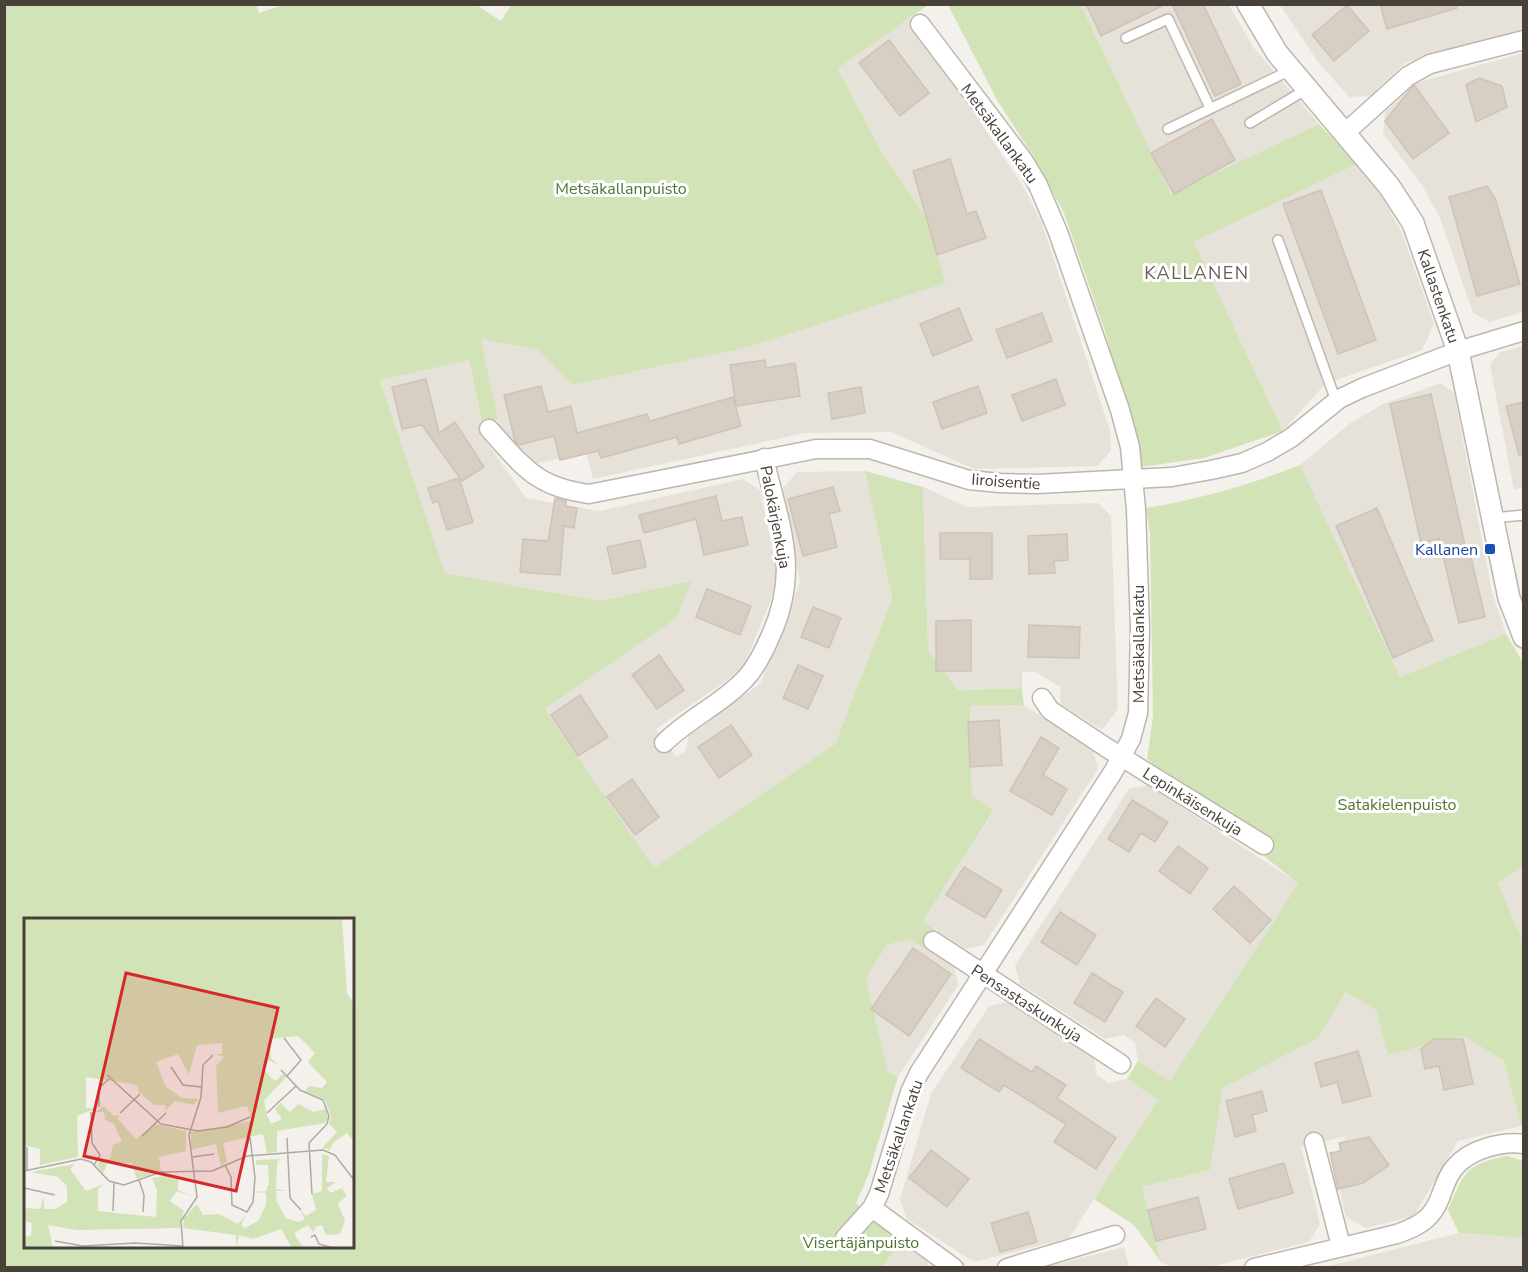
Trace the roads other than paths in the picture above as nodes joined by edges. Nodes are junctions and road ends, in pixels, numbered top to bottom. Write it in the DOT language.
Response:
graph roads {
  1 [pos="1248,4"];
  2 [pos="920,24"];
  3 [pos="1126,38"];
  4 [pos="1524,40"];
  5 [pos="1291,70"];
  6 [pos="1307,89"];
  7 [pos="1210,108"];
  8 [pos="1250,123"];
  9 [pos="1168,129"];
  10 [pos="1346,132"];
  11 [pos="1278,240"];
  12 [pos="1524,331"];
  13 [pos="1458,351"];
  14 [pos="1336,401"];
  15 [pos="489,429"];
  16 [pos="764,458"];
  17 [pos="1134,479"];
  18 [pos="1524,515"];
  19 [pos="1491,518"];
  20 [pos="1524,637"];
  21 [pos="1042,698"];
  22 [pos="664,743"];
  23 [pos="1122,757"];
  24 [pos="1264,845"];
  25 [pos="933,942"];
  26 [pos="984,974"];
  27 [pos="1121,1065"];
  28 [pos="1314,1142"];
  29 [pos="1524,1144"];
  30 [pos="872,1208"];
  31 [pos="1115,1235"];
  32 [pos="845,1238"];
  33 [pos="1341,1246"];
  34 [pos="954,1268"];
  35 [pos="1007,1268"];
  36 [pos="1254,1268"];
  1 -- 5 [label="street, Kallastenkatu"];
  2 -- 17 [label="street, Metsäkallankatu"];
  3 -- 7 [label="lane"];
  4 -- 10 [label="street"];
  5 -- 6 [label="street, Kallastenkatu"];
  5 -- 7 [label="lane"];
  6 -- 8 [label="lane"];
  6 -- 10 [label="street, Kallastenkatu"];
  7 -- 9 [label="lane"];
  10 -- 13 [label="street, Kallastenkatu"];
  11 -- 14 [label="lane"];
  12 -- 13 [label="street, Iiroisentie"];
  13 -- 14 [label="street, Iiroisentie"];
  13 -- 19 [label="street, Kallastenkatu"];
  14 -- 17 [label="street, Iiroisentie"];
  15 -- 16 [label="street, Iiroisentie"];
  16 -- 17 [label="street, Iiroisentie"];
  16 -- 22 [label="street, Palokärjenkuja"];
  17 -- 23 [label="street, Metsäkallankatu"];
  18 -- 19 [label="lane"];
  19 -- 20 [label="street, Kallastenkatu"];
  21 -- 23 [label="street, Lepinkäisenkuja"];
  23 -- 24 [label="street, Lepinkäisenkuja"];
  23 -- 26 [label="street, Metsäkallankatu"];
  25 -- 26 [label="street, Pensastaskunkuja"];
  26 -- 27 [label="street, Pensastaskunkuja"];
  26 -- 30 [label="street, Metsäkallankatu"];
  28 -- 33 [label="street"];
  29 -- 33 [label="street"];
  30 -- 32 [label="street, Metsäkallankatu"];
  30 -- 34 [label="street"];
  31 -- 35 [label="street"];
  33 -- 36 [label="street"];
}
